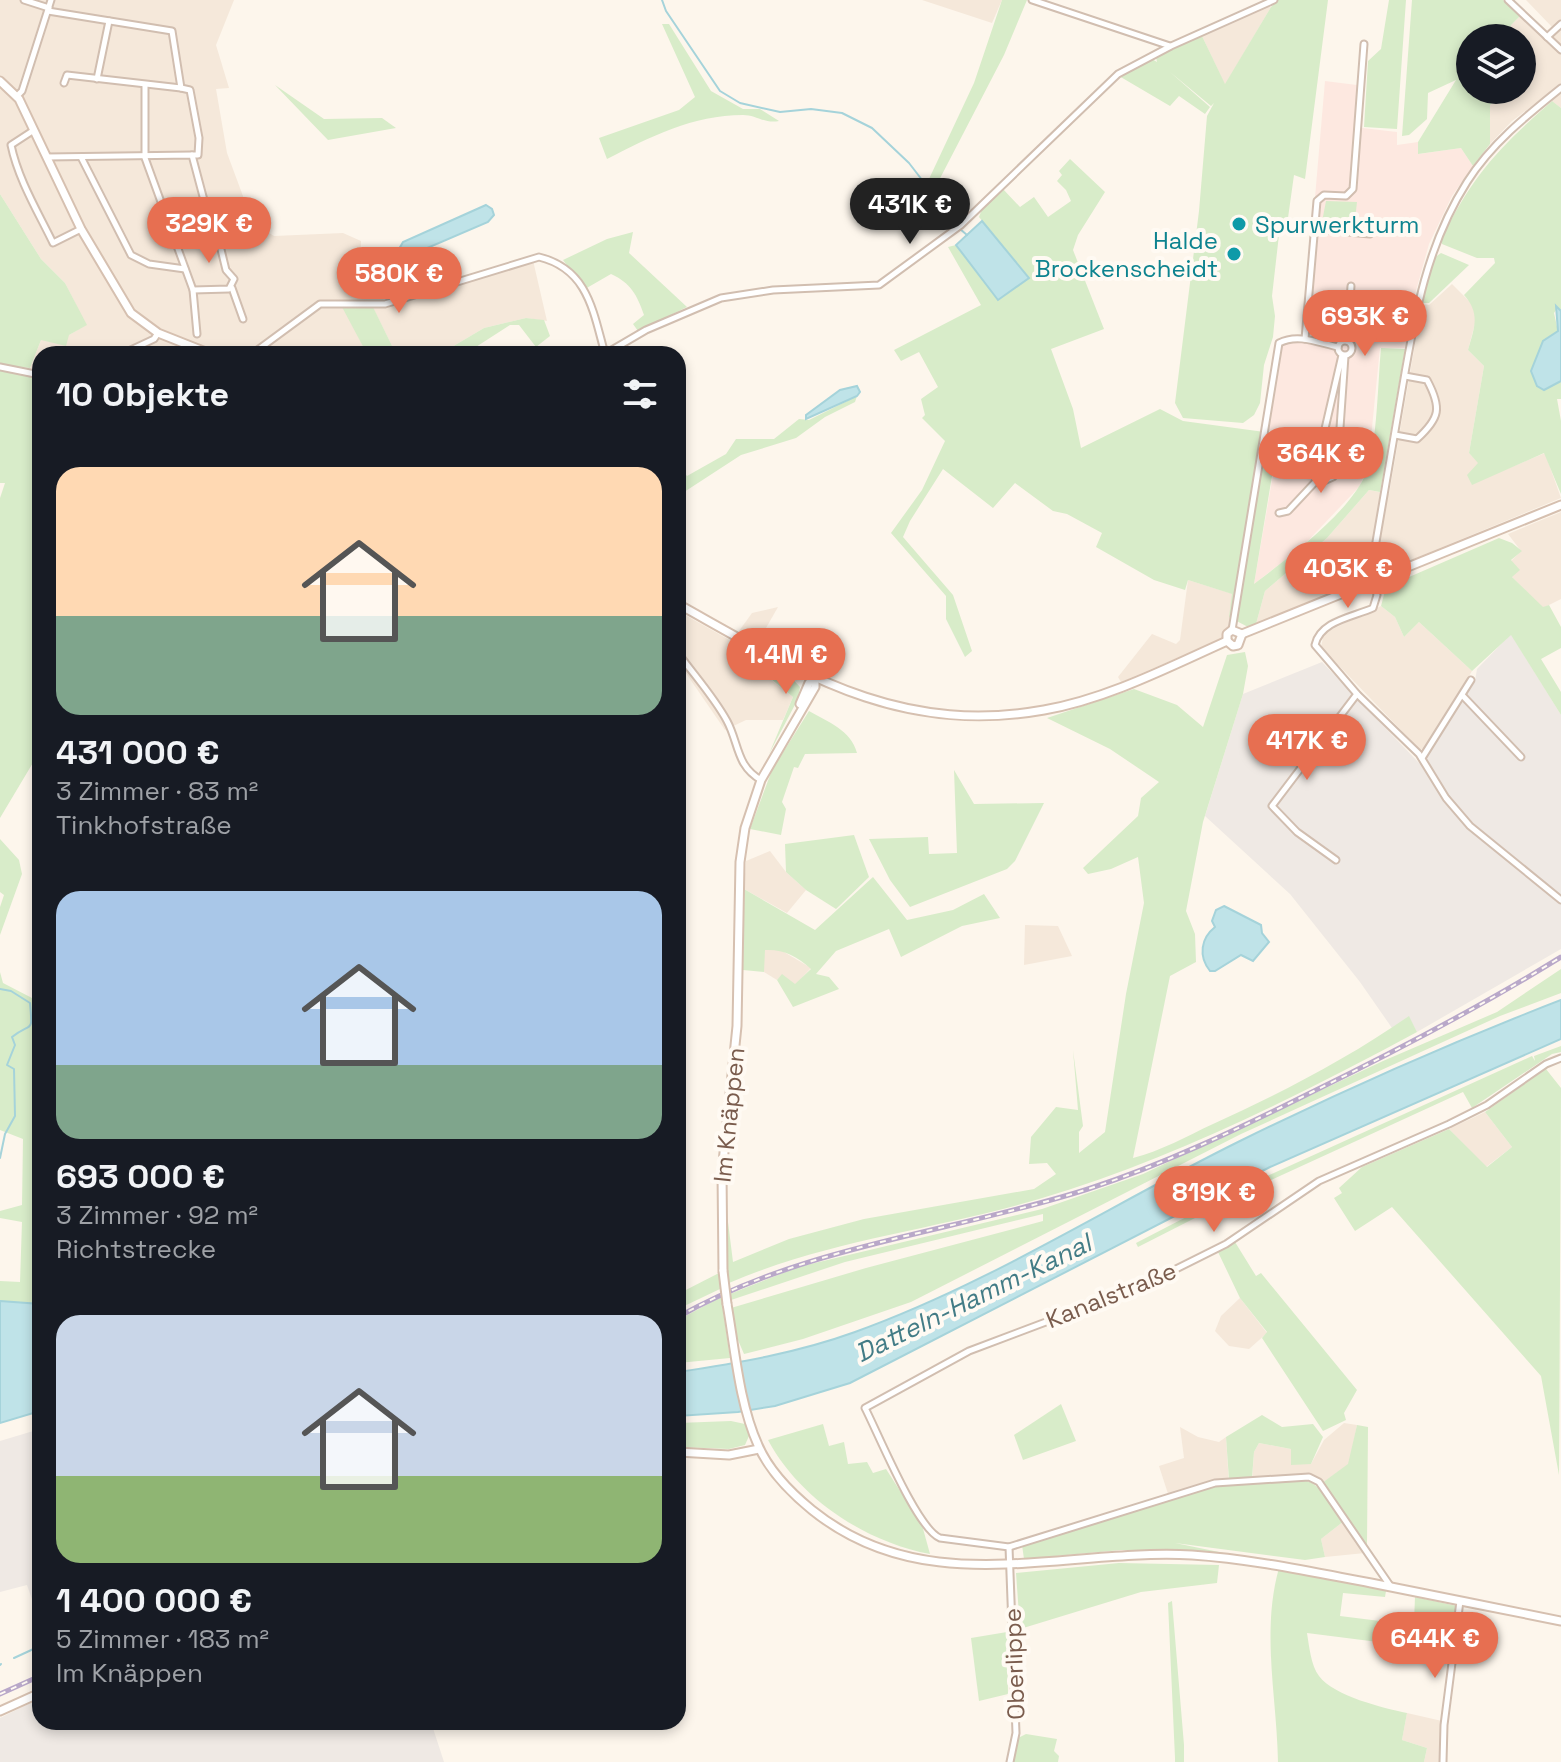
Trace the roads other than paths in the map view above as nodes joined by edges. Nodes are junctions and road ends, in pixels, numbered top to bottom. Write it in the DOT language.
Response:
graph roads {
  1 [pos="24,0"];
  2 [pos="51,0"];
  3 [pos="1032,0"];
  4 [pos="1274,0"];
  5 [pos="1508,0"];
  6 [pos="48,10"];
  7 [pos="109,21"];
  8 [pos="1561,24"];
  9 [pos="1547,37"];
  10 [pos="1364,44"];
  11 [pos="1171,46"];
  12 [pos="1561,50"];
  13 [pos="97,79"];
  14 [pos="0,81"];
  15 [pos="64,83"];
  16 [pos="145,85"];
  17 [pos="181,88"];
  18 [pos="1561,88"];
  19 [pos="17,96"];
  20 [pos="35,130"];
  21 [pos="144,155"];
  22 [pos="192,155"];
  23 [pos="47,157"];
  24 [pos="81,157"];
  25 [pos="205,204"];
  26 [pos="81,229"];
  27 [pos="1314,229"];
  28 [pos="217,233"];
  29 [pos="1370,234"];
  30 [pos="185,269"];
  31 [pos="1351,286"];
  32 [pos="232,288"];
  33 [pos="193,290"];
  34 [pos="243,319"];
  35 [pos="197,334"];
  36 [pos="157,335"];
  37 [pos="1305,339"];
  38 [pos="1347,341"];
  39 [pos="137,346"];
  40 [pos="188,346"];
  41 [pos="263,346"];
  42 [pos="603,346"];
  43 [pos="619,346"];
  44 [pos="1338,347"];
  45 [pos="1344,356"];
  46 [pos="0,367"];
  47 [pos="32,373"];
  48 [pos="1405,376"];
  49 [pos="1395,435"];
  50 [pos="1318,479"];
  51 [pos="1561,505"];
  52 [pos="1279,513"];
  53 [pos="1374,583"];
  54 [pos="686,608"];
  55 [pos="1232,630"];
  56 [pos="1242,634"];
  57 [pos="1227,641"];
  58 [pos="686,664"];
  59 [pos="794,667"];
  60 [pos="815,678"];
  61 [pos="1471,680"];
  62 [pos="805,690"];
  63 [pos="1357,694"];
  64 [pos="1462,695"];
  65 [pos="793,721"];
  66 [pos="1521,757"];
  67 [pos="1422,758"];
  68 [pos="761,780"];
  69 [pos="1336,860"];
  70 [pos="1561,900"];
  71 [pos="1561,1058"];
  72 [pos="759,1449"];
  73 [pos="686,1452"];
  74 [pos="1009,1547"];
  75 [pos="1010,1565"];
  76 [pos="1392,1587"];
  77 [pos="1460,1601"];
  78 [pos="1561,1621"];
  79 [pos="32,1697"];
  80 [pos="0,1711"];
  81 [pos="1010,1762"];
  82 [pos="1443,1762"];
  1 -- 6 [label="street"];
  2 -- 6 [label="street"];
  3 -- 11 [label="street"];
  4 -- 11 [label="street"];
  5 -- 9 [label="street"];
  6 -- 7 [label="street"];
  6 -- 19 [label="street"];
  7 -- 13 [label="street"];
  7 -- 17 [label="street"];
  8 -- 9 [label="street"];
  9 -- 12 [label="street"];
  10 -- 27 [label="street"];
  11 -- 43 [label="street"];
  13 -- 15 [label="street"];
  13 -- 16 [label="street"];
  14 -- 19 [label="street"];
  16 -- 17 [label="street"];
  16 -- 21 [label="street"];
  17 -- 22 [label="street"];
  18 -- 48 [label="street"];
  19 -- 20 [label="street"];
  20 -- 23 [label="street"];
  20 -- 26 [label="street"];
  21 -- 22 [label="street"];
  21 -- 24 [label="street"];
  21 -- 30 [label="street"];
  22 -- 25 [label="street"];
  23 -- 24 [label="street"];
  23 -- 26 [label="street"];
  24 -- 30 [label="street"];
  26 -- 36 [label="street"];
  27 -- 29 [label="street"];
  27 -- 37 [label="street"];
  28 -- 32 [label="street"];
  30 -- 33 [label="street"];
  31 -- 38 [label="street"];
  32 -- 33 [label="street"];
  32 -- 34 [label="street"];
  33 -- 35 [label="street"];
  36 -- 39 [label="street"];
  36 -- 40 [label="street"];
  37 -- 44 [label="street"];
  37 -- 55 [label="street"];
  38 -- 44 [label="street"];
  38 -- 45 [label="street"];
  41 -- 42 [label="street"];
  44 -- 45 [label="street"];
  45 -- 50 [label="street"];
  45 -- 50 [label="street"];
  46 -- 47 [label="street"];
  48 -- 49 [label="street"];
  48 -- 49 [label="street"];
  49 -- 53 [label="street"];
  50 -- 52 [label="street"];
  51 -- 53 [label="street"];
  53 -- 56 [label="street"];
  53 -- 63 [label="street"];
  54 -- 59 [label="street"];
  55 -- 56 [label="street"];
  55 -- 57 [label="street"];
  56 -- 57 [label="street"];
  57 -- 60 [label="street"];
  58 -- 68 [label="street"];
  59 -- 60 [label="street"];
  59 -- 62 [label="street"];
  60 -- 62 [label="street"];
  60 -- 65 [label="street, Im Knäppen"];
  61 -- 64 [label="street"];
  62 -- 65 [label="street"];
  63 -- 67 [label="street"];
  63 -- 69 [label="street"];
  64 -- 66 [label="street"];
  64 -- 67 [label="street"];
  65 -- 68 [label="street, Im Knäppen"];
  67 -- 70 [label="street"];
  68 -- 72 [label="street, Im Knäppen, bridge"];
  71 -- 74 [label="street, Kanalstraße"];
  72 -- 73 [label="street"];
  72 -- 75 [label="street, Im Knäppen"];
  74 -- 75 [label="street, Oberlippe"];
  74 -- 76 [label="street"];
  75 -- 76 [label="street, Im Knäppen"];
  75 -- 81 [label="street, Oberlippe"];
  76 -- 77 [label="street, Im Knäppen"];
  77 -- 78 [label="street, Im Knäppen"];
  77 -- 82 [label="street"];
  79 -- 80 [label="street"];
}
